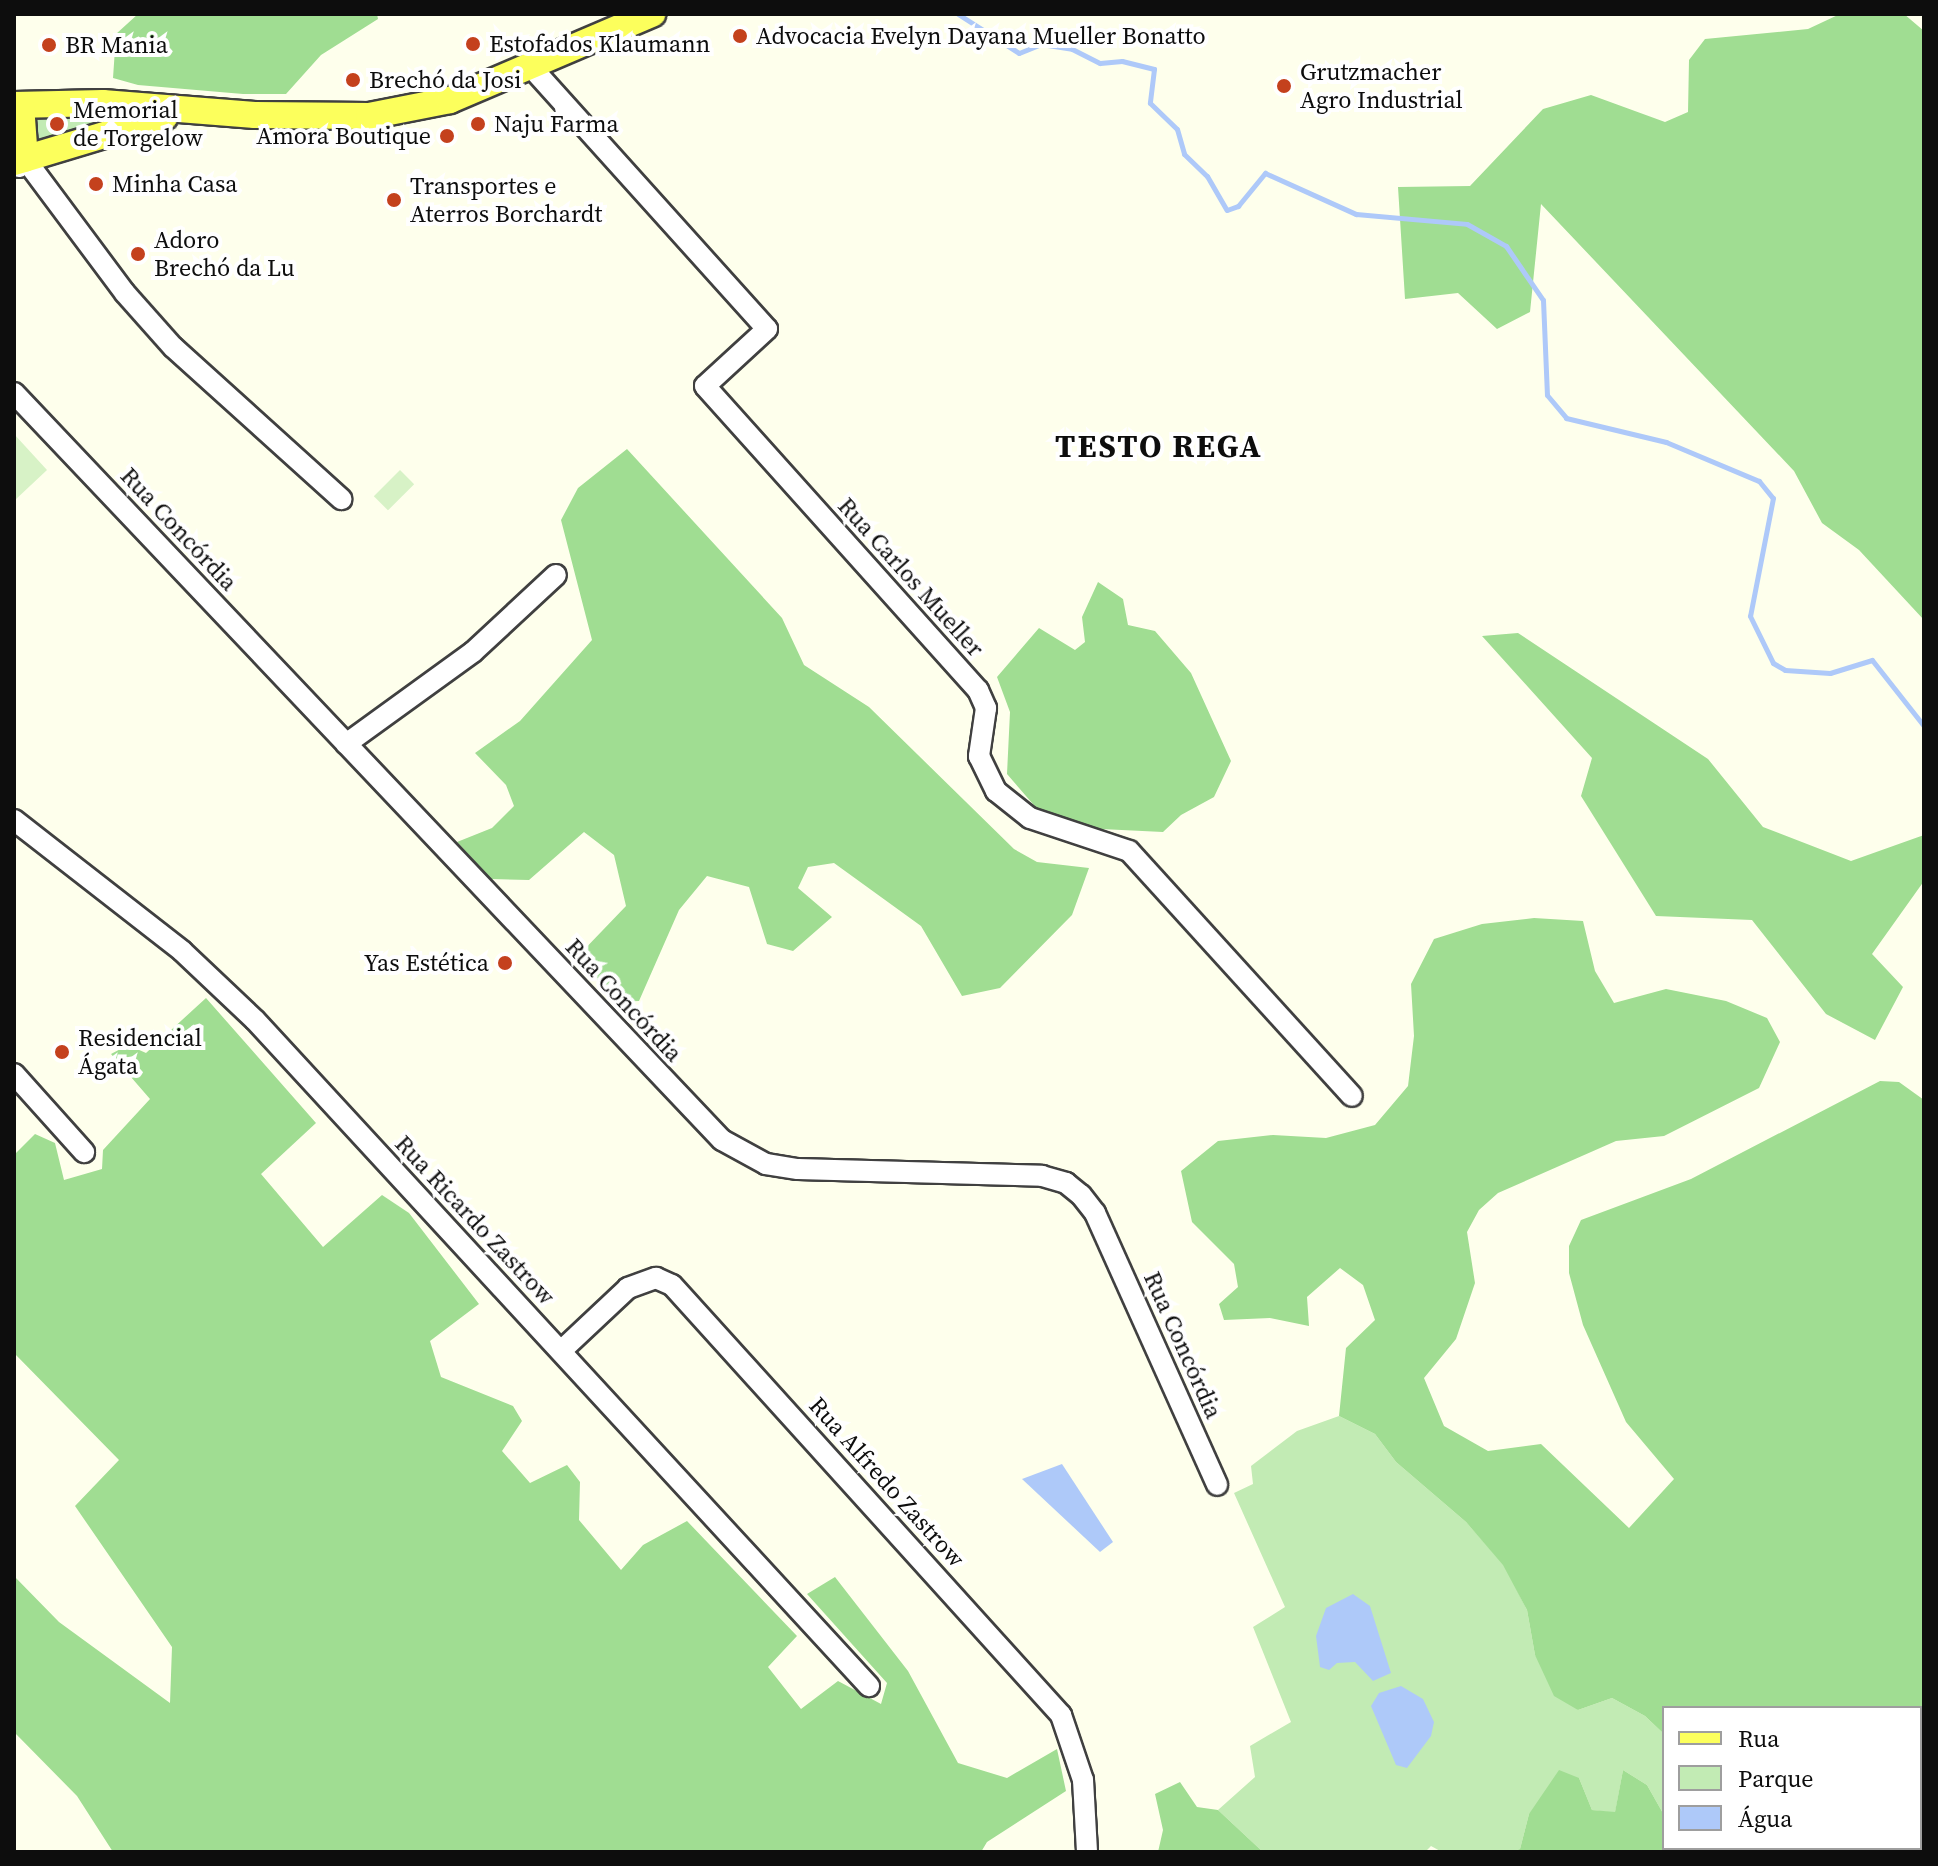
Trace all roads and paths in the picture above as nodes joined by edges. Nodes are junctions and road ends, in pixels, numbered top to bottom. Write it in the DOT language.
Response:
graph roads {
  1 [pos="652,14"];
  2 [pos="532,68"];
  3 [pos="17,105"];
  4 [pos="196,111"];
  5 [pos="18,165"];
  6 [pos="14,393"];
  7 [pos="341,499"];
  8 [pos="556,575"];
  9 [pos="346,744"];
  10 [pos="14,820"];
  11 [pos="14,1074"];
  12 [pos="1352,1096"];
  13 [pos="84,1152"];
  14 [pos="561,1351"];
  15 [pos="1217,1485"];
  16 [pos="869,1686"];
  17 [pos="1087,1852"];
  1 -- 2 [label="main road"];
  2 -- 4 [label="main road"];
  2 -- 12 [label="street, Rua Carlos Mueller"];
  3 -- 4 [label="main road"];
  3 -- 5 [label="main road"];
  4 -- 5 [label="main road"];
  5 -- 7 [label="street"];
  6 -- 9 [label="street, Rua Concórdia"];
  8 -- 9 [label="street"];
  9 -- 15 [label="street, Rua Concórdia"];
  10 -- 14 [label="street, Rua Ricardo Zastrow"];
  11 -- 13 [label="street"];
  14 -- 16 [label="street, Rua Ricardo Zastrow"];
  14 -- 17 [label="street, Rua Alfredo Zastrow"];
}
